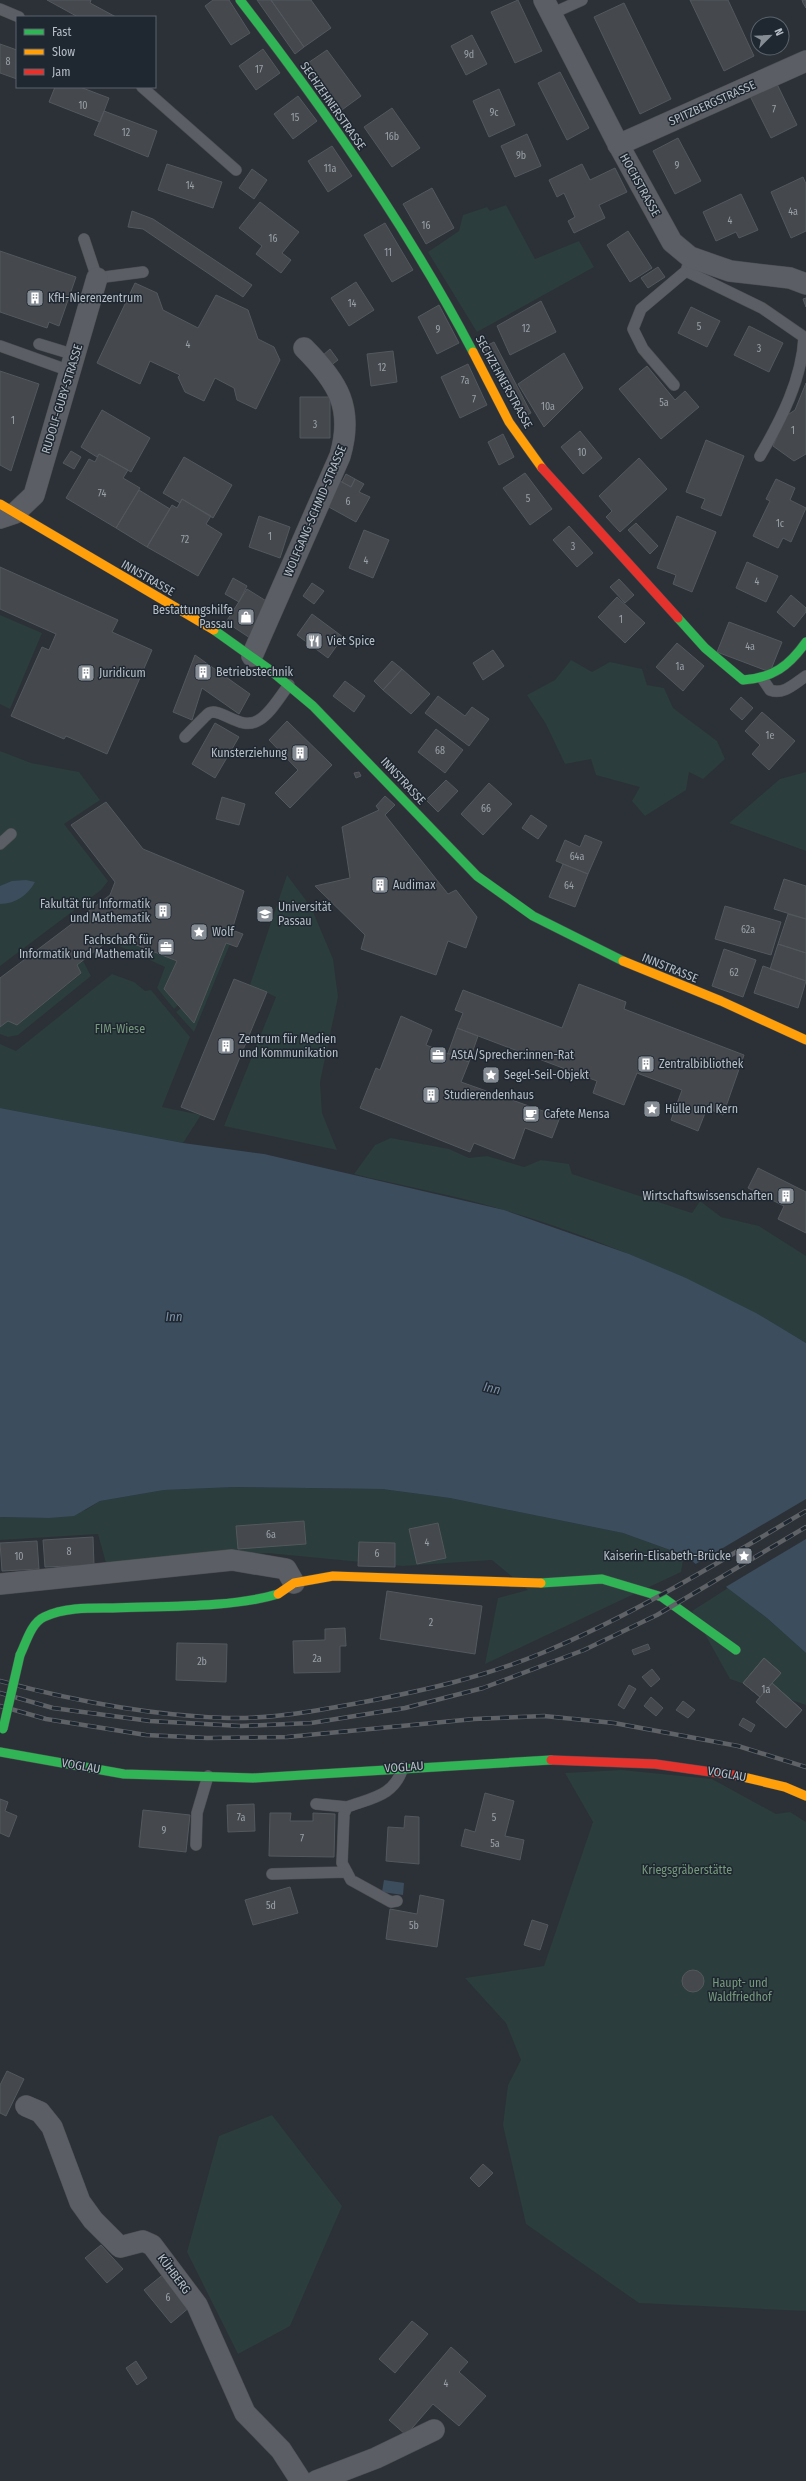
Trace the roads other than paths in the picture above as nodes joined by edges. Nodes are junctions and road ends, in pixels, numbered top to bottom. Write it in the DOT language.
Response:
graph roads {
  1 [pos="240,0"];
  2 [pos="582,0"];
  3 [pos="547,7"];
  4 [pos="0,8"];
  5 [pos="17,16"];
  6 [pos="806,61"];
  7 [pos="143,88"];
  8 [pos="618,145"];
  9 [pos="236,170"];
  10 [pos="84,239"];
  11 [pos="688,264"];
  12 [pos="143,272"];
  13 [pos="97,278"];
  14 [pos="806,284"];
  15 [pos="39,344"];
  16 [pos="0,346"];
  17 [pos="304,348"];
  18 [pos="72,363"];
  19 [pos="674,385"];
  20 [pos="760,456"];
  21 [pos="5,512"];
  22 [pos="806,642"];
  23 [pos="252,656"];
  24 [pos="806,676"];
  25 [pos="762,678"];
  26 [pos="289,685"];
  27 [pos="185,737"];
  28 [pos="11,834"];
  29 [pos="0,844"];
  30 [pos="806,1040"];
  31 [pos="294,1583"];
  32 [pos="0,1584"];
  33 [pos="736,1650"];
  34 [pos="0,1739"];
  35 [pos="0,1752"];
  36 [pos="403,1767"];
  37 [pos="208,1776"];
  38 [pos="806,1796"];
  39 [pos="316,1804"];
  40 [pos="347,1807"];
  41 [pos="196,1845"];
  42 [pos="347,1872"];
  43 [pos="272,1874"];
  44 [pos="397,1901"];
  45 [pos="26,2106"];
  46 [pos="434,2430"];
  47 [pos="301,2481"];
  48 [pos="316,2481"];
  1 -- 25 [label="street, SECHZEHNERSTRASSE"];
  2 -- 3 [label="lane"];
  3 -- 8 [label="street, HOCHSTRASSE"];
  4 -- 5 [label="lane"];
  6 -- 8 [label="street, SPITZBERGSTRASSE"];
  7 -- 9 [label="lane"];
  8 -- 11 [label="street, HOCHSTRASSE"];
  10 -- 13 [label="lane"];
  11 -- 14 [label="street, HOCHSTRASSE"];
  11 -- 19 [label="lane"];
  11 -- 20 [label="lane"];
  12 -- 13 [label="lane"];
  13 -- 18 [label="street, RUDOLF-GUBY-STRASSE"];
  15 -- 18 [label="lane"];
  16 -- 18 [label="lane"];
  17 -- 23 [label="street, WOLFGANG-SCHMID-STRASSE"];
  18 -- 21 [label="street, RUDOLF-GUBY-STRASSE"];
  21 -- 23 [label="street, INNSTRASSE"];
  22 -- 25 [label="street, SECHZEHNERSTRASSE"];
  23 -- 26 [label="street, INNSTRASSE"];
  24 -- 25 [label="lane"];
  26 -- 27 [label="lane"];
  26 -- 30 [label="street, INNSTRASSE"];
  28 -- 29 [label="lane"];
  31 -- 32 [label="street"];
  31 -- 33 [label="street"];
  31 -- 34 [label="street, bridge"];
  35 -- 37 [label="street, VOGLAU"];
  36 -- 37 [label="street, VOGLAU"];
  36 -- 38 [label="street, VOGLAU"];
  36 -- 40 [label="lane"];
  37 -- 41 [label="lane"];
  39 -- 40 [label="lane"];
  40 -- 42 [label="lane"];
  42 -- 43 [label="lane"];
  42 -- 44 [label="lane"];
  45 -- 47 [label="street, KÜHBERG"];
  46 -- 48 [label="street"];
}
